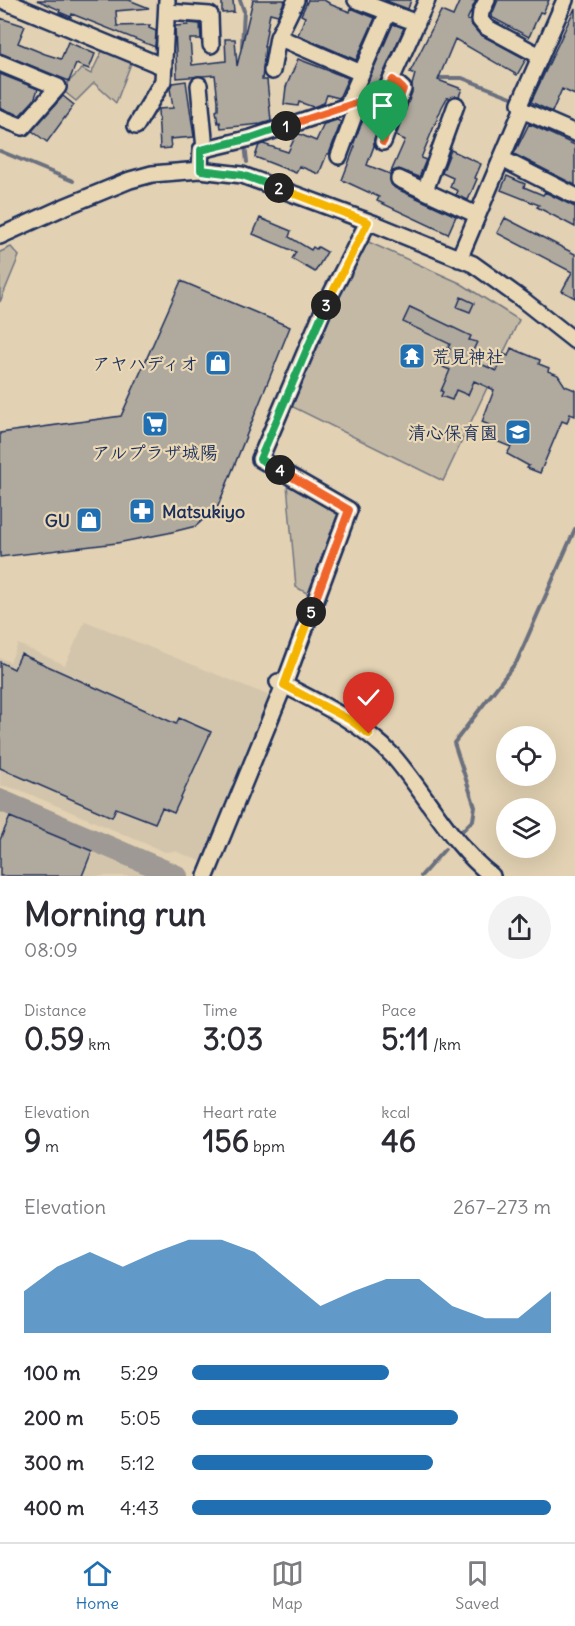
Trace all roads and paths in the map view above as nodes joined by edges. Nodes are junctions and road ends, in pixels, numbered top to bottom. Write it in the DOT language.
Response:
graph roads {
  1 [pos="2,0"];
  2 [pos="296,0"];
  3 [pos="427,0"];
  4 [pos="487,0"];
  5 [pos="565,0"];
  6 [pos="361,1"];
  7 [pos="166,4"];
  8 [pos="388,12"];
  9 [pos="417,23"];
  10 [pos="278,37"];
  11 [pos="211,45"];
  12 [pos="540,56"];
  13 [pos="0,63"];
  14 [pos="164,67"];
  15 [pos="272,71"];
  16 [pos="361,73"];
  17 [pos="393,80"];
  18 [pos="199,85"];
  19 [pos="354,103"];
  20 [pos="456,105"];
  21 [pos="522,110"];
  22 [pos="0,118"];
  23 [pos="136,126"];
  24 [pos="575,133"];
  25 [pos="383,142"];
  26 [pos="205,149"];
  27 [pos="339,156"];
  28 [pos="502,159"];
  29 [pos="201,170"];
  30 [pos="399,180"];
  31 [pos="425,191"];
  32 [pos="575,196"];
  33 [pos="477,214"];
  34 [pos="368,222"];
  35 [pos="0,236"];
  36 [pos="459,259"];
  37 [pos="575,341"];
  38 [pos="281,683"];
  39 [pos="206,876"];
  40 [pos="492,876"];
  1 -- 14 [label="street"];
  2 -- 10 [label="street"];
  3 -- 9 [label="street"];
  4 -- 12 [label="street"];
  5 -- 12 [label="street"];
  6 -- 8 [label="street"];
  7 -- 11 [label="street"];
  7 -- 14 [label="street"];
  8 -- 9 [label="street"];
  8 -- 16 [label="street"];
  9 -- 17 [label="street"];
  10 -- 15 [label="street"];
  10 -- 16 [label="street"];
  12 -- 21 [label="street"];
  13 -- 22 [label="street"];
  14 -- 23 [label="street"];
  16 -- 19 [label="street"];
  17 -- 19 [label="street"];
  17 -- 25 [label="street"];
  18 -- 26 [label="street"];
  19 -- 26 [label="street"];
  19 -- 27 [label="street"];
  20 -- 31 [label="street"];
  21 -- 24 [label="street"];
  21 -- 28 [label="street"];
  26 -- 29 [label="street"];
  28 -- 32 [label="street"];
  28 -- 33 [label="street"];
  29 -- 34 [label="street"];
  29 -- 35 [label="street"];
  30 -- 31 [label="street"];
  31 -- 33 [label="street"];
  33 -- 36 [label="street"];
  34 -- 36 [label="street"];
  34 -- 38 [label="street"];
  36 -- 37 [label="street"];
  38 -- 39 [label="street"];
  38 -- 40 [label="street"];
}
